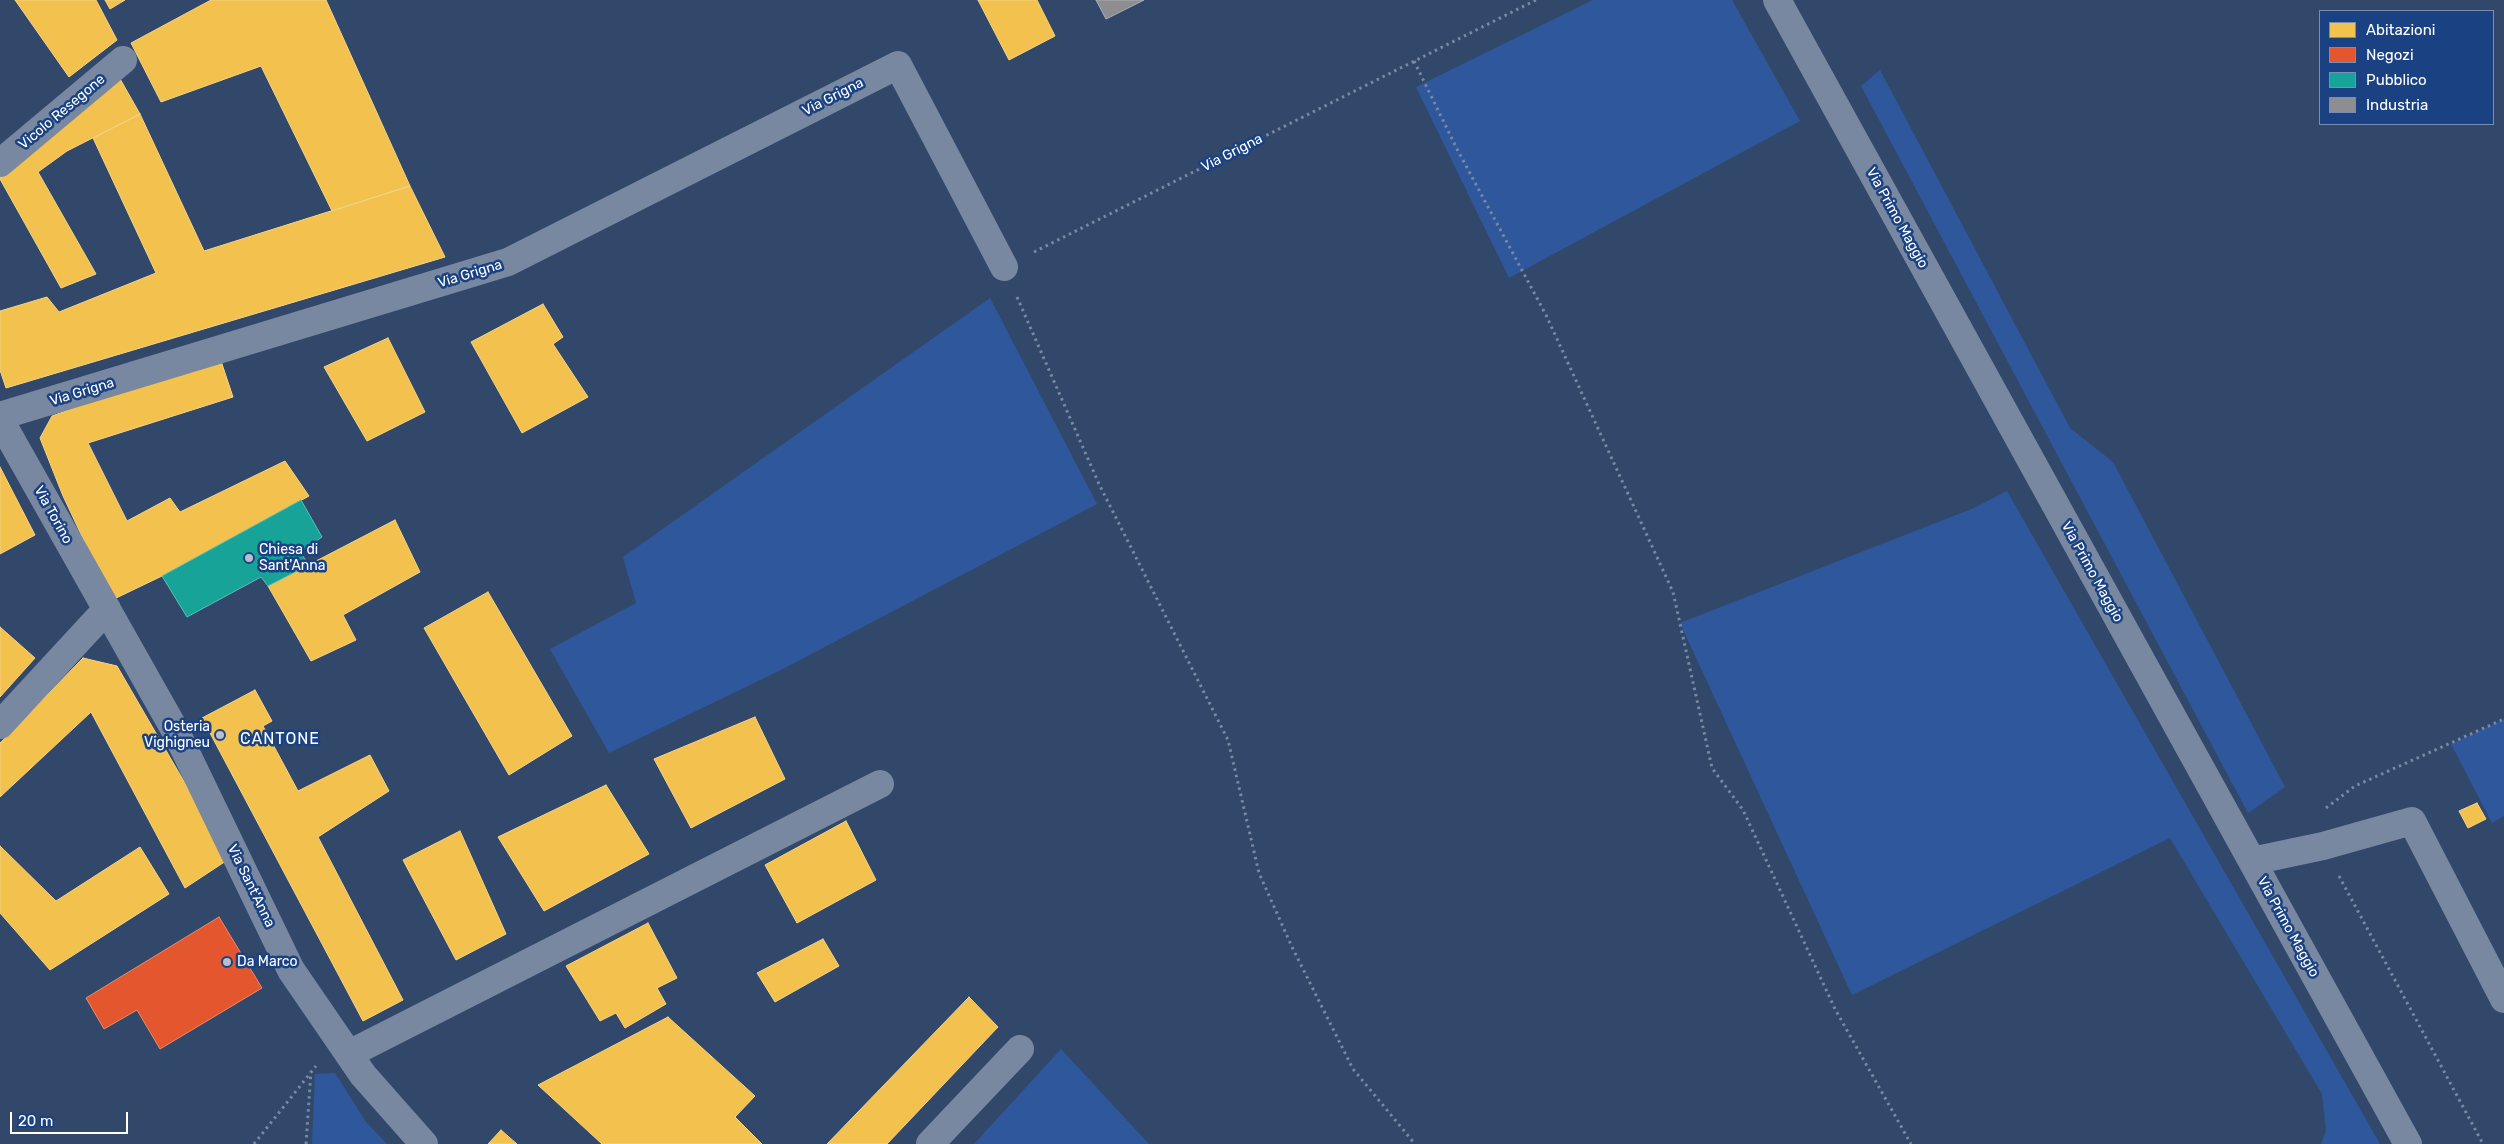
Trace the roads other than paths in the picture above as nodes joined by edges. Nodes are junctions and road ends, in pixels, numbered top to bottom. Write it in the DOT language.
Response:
graph roads {
  1 [pos="1777,0"];
  2 [pos="123,60"];
  3 [pos="0,163"];
  4 [pos="1004,267"];
  5 [pos="0,416"];
  6 [pos="0,420"];
  7 [pos="107,609"];
  8 [pos="0,725"];
  9 [pos="880,784"];
  10 [pos="2252,861"];
  11 [pos="2504,999"];
  12 [pos="345,1049"];
  13 [pos="1020,1049"];
  14 [pos="424,1144"];
  15 [pos="930,1144"];
  16 [pos="2408,1144"];
  1 -- 10 [label="street, Via Primo Maggio"];
  2 -- 3 [label="street, Vicolo Resegone"];
  4 -- 5 [label="street, Via Grigna"];
  6 -- 7 [label="street, Via Torino"];
  7 -- 8 [label="street"];
  7 -- 12 [label="street, Via Sant'Anna"];
  9 -- 12 [label="street"];
  10 -- 11 [label="street"];
  10 -- 16 [label="street, Via Primo Maggio"];
  12 -- 14 [label="street, Via Sant'Anna"];
  13 -- 15 [label="street"];
}
